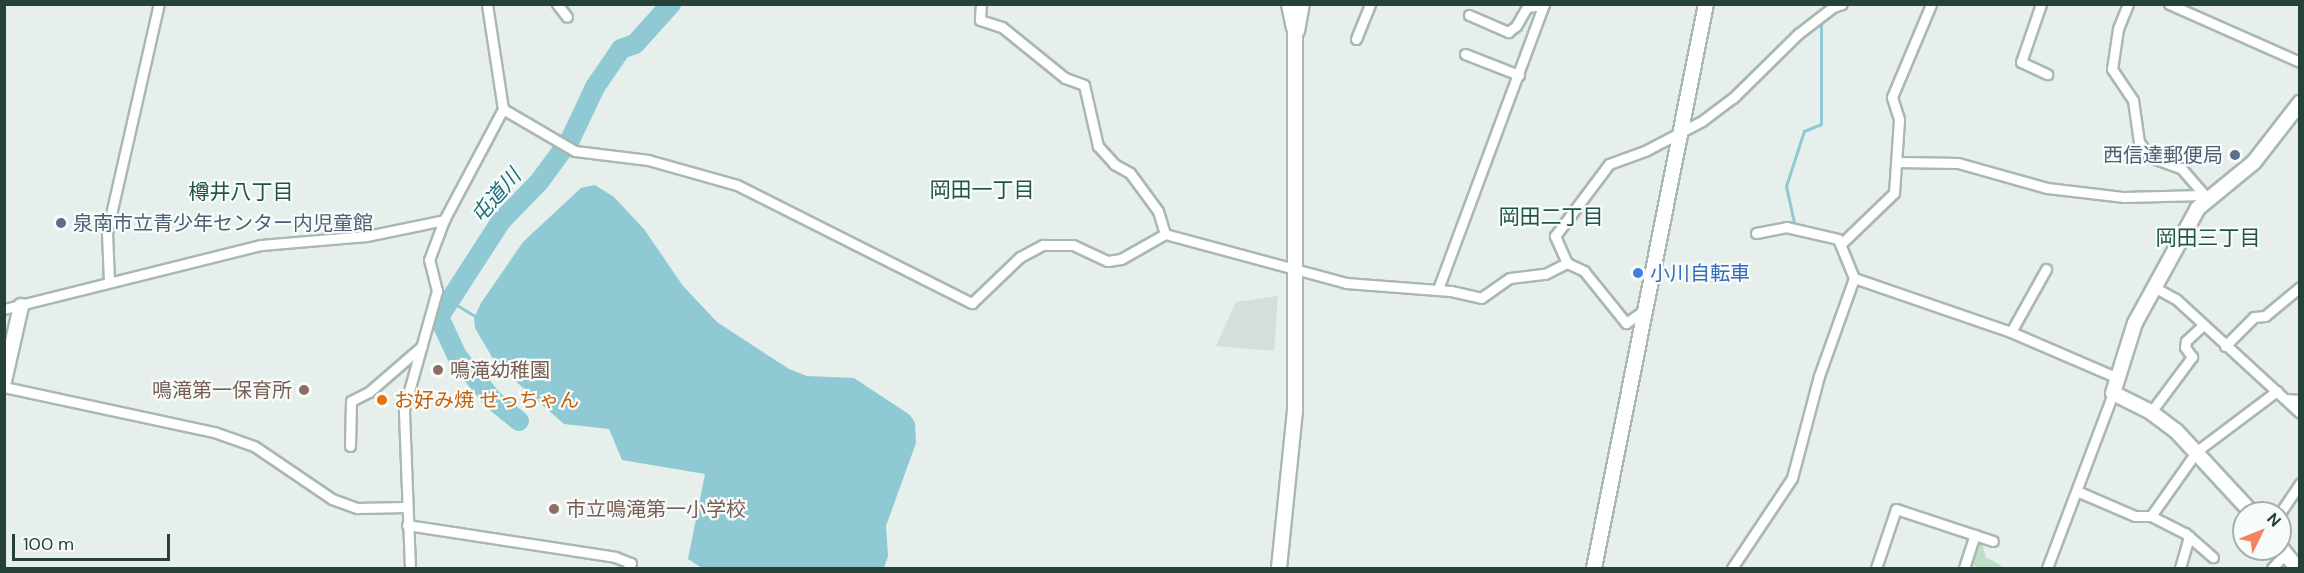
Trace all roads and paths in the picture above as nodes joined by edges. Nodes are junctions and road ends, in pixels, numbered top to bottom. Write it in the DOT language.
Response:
graph roads {
  1 [pos="159,4"];
  2 [pos="487,4"];
  3 [pos="557,4"];
  4 [pos="981,4"];
  5 [pos="1286,4"];
  6 [pos="1295,4"];
  7 [pos="1304,4"];
  8 [pos="1370,4"];
  9 [pos="1706,4"];
  10 [pos="1842,4"];
  11 [pos="1931,4"];
  12 [pos="2040,4"];
  13 [pos="2128,4"];
  14 [pos="2169,4"];
  15 [pos="1544,5"];
  16 [pos="1469,15"];
  17 [pos="567,17"];
  18 [pos="1356,39"];
  19 [pos="1295,42"];
  20 [pos="1465,54"];
  21 [pos="2300,62"];
  22 [pos="2048,74"];
  23 [pos="1519,75"];
  24 [pos="2300,103"];
  25 [pos="503,109"];
  26 [pos="1680,131"];
  27 [pos="1898,162"];
  28 [pos="2205,196"];
  29 [pos="444,220"];
  30 [pos="1756,233"];
  31 [pos="1165,234"];
  32 [pos="1842,243"];
  33 [pos="1567,263"];
  34 [pos="2046,269"];
  35 [pos="1295,271"];
  36 [pos="1854,278"];
  37 [pos="110,282"];
  38 [pos="2154,287"];
  39 [pos="2300,287"];
  40 [pos="1438,290"];
  41 [pos="21,306"];
  42 [pos="4,309"];
  43 [pos="1644,315"];
  44 [pos="2203,325"];
  45 [pos="2011,332"];
  46 [pos="424,345"];
  47 [pos="2225,346"];
  48 [pos="2118,378"];
  49 [pos="4,381"];
  50 [pos="4,387"];
  51 [pos="2277,391"];
  52 [pos="2114,393"];
  53 [pos="2286,399"];
  54 [pos="2300,400"];
  55 [pos="2151,412"];
  56 [pos="2300,413"];
  57 [pos="350,446"];
  58 [pos="2197,451"];
  59 [pos="2300,483"];
  60 [pos="2079,492"];
  61 [pos="2241,501"];
  62 [pos="2288,501"];
  63 [pos="406,507"];
  64 [pos="2151,516"];
  65 [pos="406,525"];
  66 [pos="1975,535"];
  67 [pos="2189,536"];
  68 [pos="1993,541"];
  69 [pos="2213,557"];
  70 [pos="410,568"];
  71 [pos="628,568"];
  72 [pos="1278,568"];
  73 [pos="1594,568"];
  74 [pos="1732,568"];
  75 [pos="1876,568"];
  76 [pos="1964,568"];
  77 [pos="2047,568"];
  78 [pos="2180,568"];
  1 -- 37 [label="street"];
  2 -- 25 [label="street"];
  3 -- 17 [label="street"];
  4 -- 31 [label="street"];
  5 -- 19 [label="street"];
  6 -- 19 [label="street"];
  7 -- 19 [label="street"];
  8 -- 18 [label="street"];
  9 -- 26 [label="street"];
  10 -- 26 [label="street"];
  11 -- 27 [label="street"];
  12 -- 22 [label="street"];
  13 -- 28 [label="street"];
  14 -- 21 [label="street"];
  15 -- 16 [label="street"];
  15 -- 23 [label="street"];
  19 -- 35 [label="street"];
  20 -- 23 [label="street"];
  23 -- 40 [label="street"];
  24 -- 28 [label="street"];
  25 -- 29 [label="street"];
  25 -- 31 [label="street"];
  26 -- 33 [label="street"];
  26 -- 43 [label="street"];
  27 -- 28 [label="street"];
  27 -- 32 [label="street"];
  28 -- 38 [label="street"];
  29 -- 37 [label="street"];
  29 -- 46 [label="street"];
  30 -- 32 [label="street"];
  31 -- 35 [label="street"];
  32 -- 36 [label="street"];
  33 -- 40 [label="street"];
  33 -- 43 [label="street"];
  34 -- 45 [label="street"];
  35 -- 40 [label="street"];
  35 -- 72 [label="street"];
  36 -- 45 [label="street"];
  36 -- 74 [label="street"];
  37 -- 41 [label="street"];
  38 -- 44 [label="street"];
  38 -- 48 [label="street"];
  39 -- 47 [label="street"];
  41 -- 42 [label="street"];
  41 -- 49 [label="street"];
  43 -- 73 [label="street"];
  44 -- 47 [label="street"];
  44 -- 55 [label="street"];
  45 -- 48 [label="street"];
  46 -- 57 [label="street"];
  46 -- 63 [label="street"];
  47 -- 51 [label="street"];
  48 -- 52 [label="street"];
  50 -- 63 [label="street"];
  51 -- 53 [label="street"];
  51 -- 58 [label="street"];
  52 -- 55 [label="street"];
  52 -- 60 [label="street"];
  53 -- 54 [label="street"];
  53 -- 56 [label="street"];
  55 -- 58 [label="street"];
  58 -- 61 [label="street"];
  58 -- 64 [label="street"];
  59 -- 62 [label="street"];
  60 -- 64 [label="street"];
  60 -- 77 [label="street"];
  63 -- 65 [label="street"];
  64 -- 67 [label="street"];
  65 -- 70 [label="street"];
  65 -- 71 [label="street"];
  66 -- 68 [label="street"];
  66 -- 75 [label="street"];
  66 -- 76 [label="street"];
  67 -- 69 [label="street"];
  67 -- 78 [label="street"];
}
